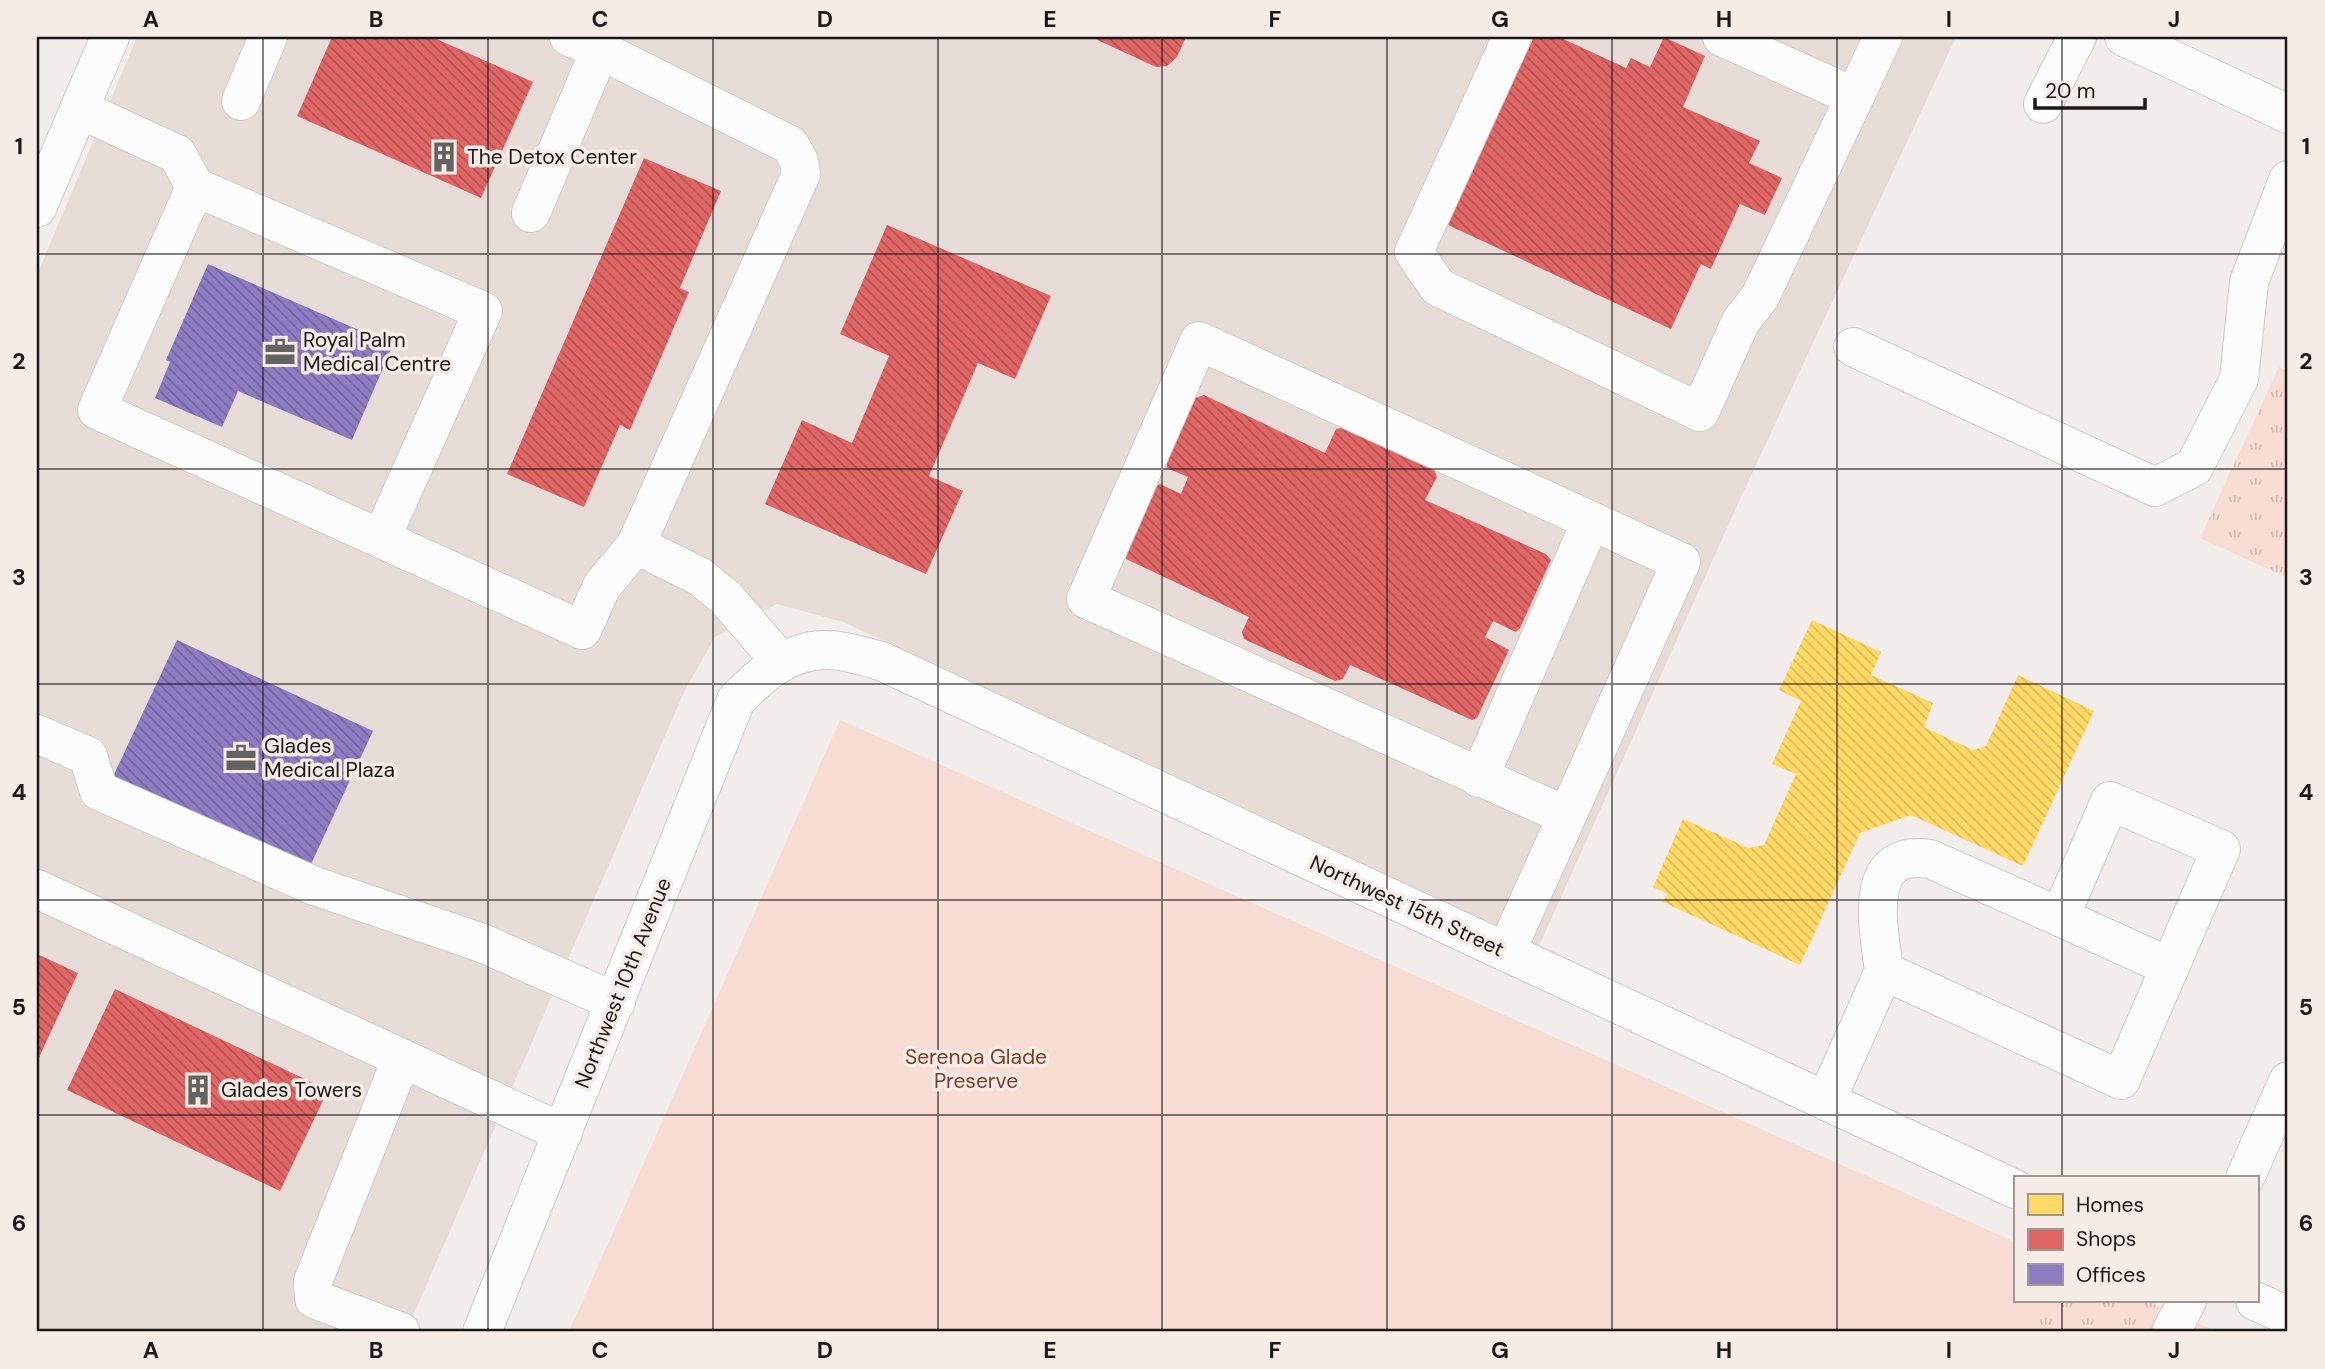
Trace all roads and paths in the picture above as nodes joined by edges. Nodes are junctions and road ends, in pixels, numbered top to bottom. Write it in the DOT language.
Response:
graph roads {
  1 [pos="110,37"];
  2 [pos="268,37"];
  3 [pos="1512,37"];
  4 [pos="1722,37"];
  5 [pos="1883,37"];
  6 [pos="2077,37"];
  7 [pos="2124,37"];
  8 [pos="584,43"];
  9 [pos="1855,97"];
  10 [pos="241,100"];
  11 [pos="2043,104"];
  12 [pos="79,109"];
  13 [pos="2288,114"];
  14 [pos="2288,180"];
  15 [pos="195,187"];
  16 [pos="37,208"];
  17 [pos="531,213"];
  18 [pos="1853,347"];
  19 [pos="1591,521"];
  20 [pos="381,539"];
  21 [pos="636,545"];
  22 [pos="787,659"];
  23 [pos="37,734"];
  24 [pos="1479,778"];
  25 [pos="1567,816"];
  26 [pos="37,889"];
  27 [pos="2060,917"];
  28 [pos="1506,952"];
  29 [pos="2170,967"];
  30 [pos="1884,971"];
  31 [pos="615,1002"];
  32 [pos="401,1060"];
  33 [pos="2288,1081"];
  34 [pos="1826,1101"];
  35 [pos="564,1133"];
  36 [pos="2274,1149"];
  37 [pos="2247,1176"];
  38 [pos="2014,1189"];
  39 [pos="2186,1302"];
  40 [pos="2257,1302"];
  41 [pos="2288,1316"];
  42 [pos="401,1332"];
  43 [pos="482,1332"];
  44 [pos="2171,1332"];
  1 -- 12 [label="street"];
  2 -- 10 [label="street"];
  3 -- 9 [label="street"];
  4 -- 9 [label="street"];
  5 -- 9 [label="street"];
  6 -- 11 [label="street"];
  7 -- 13 [label="street"];
  8 -- 17 [label="street"];
  8 -- 21 [label="street"];
  12 -- 15 [label="street"];
  12 -- 16 [label="street"];
  14 -- 18 [label="street"];
  15 -- 20 [label="street"];
  15 -- 20 [label="street"];
  19 -- 24 [label="street"];
  19 -- 24 [label="street"];
  19 -- 25 [label="street"];
  20 -- 21 [label="street"];
  21 -- 22 [label="street"];
  22 -- 28 [label="street, Northwest 15th Street"];
  22 -- 31 [label="street, Northwest 10th Avenue"];
  23 -- 31 [label="street"];
  24 -- 25 [label="street"];
  25 -- 28 [label="street"];
  26 -- 32 [label="street"];
  27 -- 29 [label="street"];
  27 -- 29 [label="street"];
  27 -- 30 [label="street"];
  28 -- 34 [label="street, Northwest 15th Street"];
  29 -- 30 [label="street"];
  30 -- 34 [label="street"];
  31 -- 35 [label="street, Northwest 10th Avenue"];
  32 -- 35 [label="street"];
  32 -- 42 [label="street"];
  33 -- 36 [label="street"];
  34 -- 38 [label="street, Northwest 15th Street"];
  35 -- 43 [label="street, Northwest 10th Avenue"];
  36 -- 37 [label="street"];
  39 -- 44 [label="street"];
  40 -- 41 [label="street"];
}
